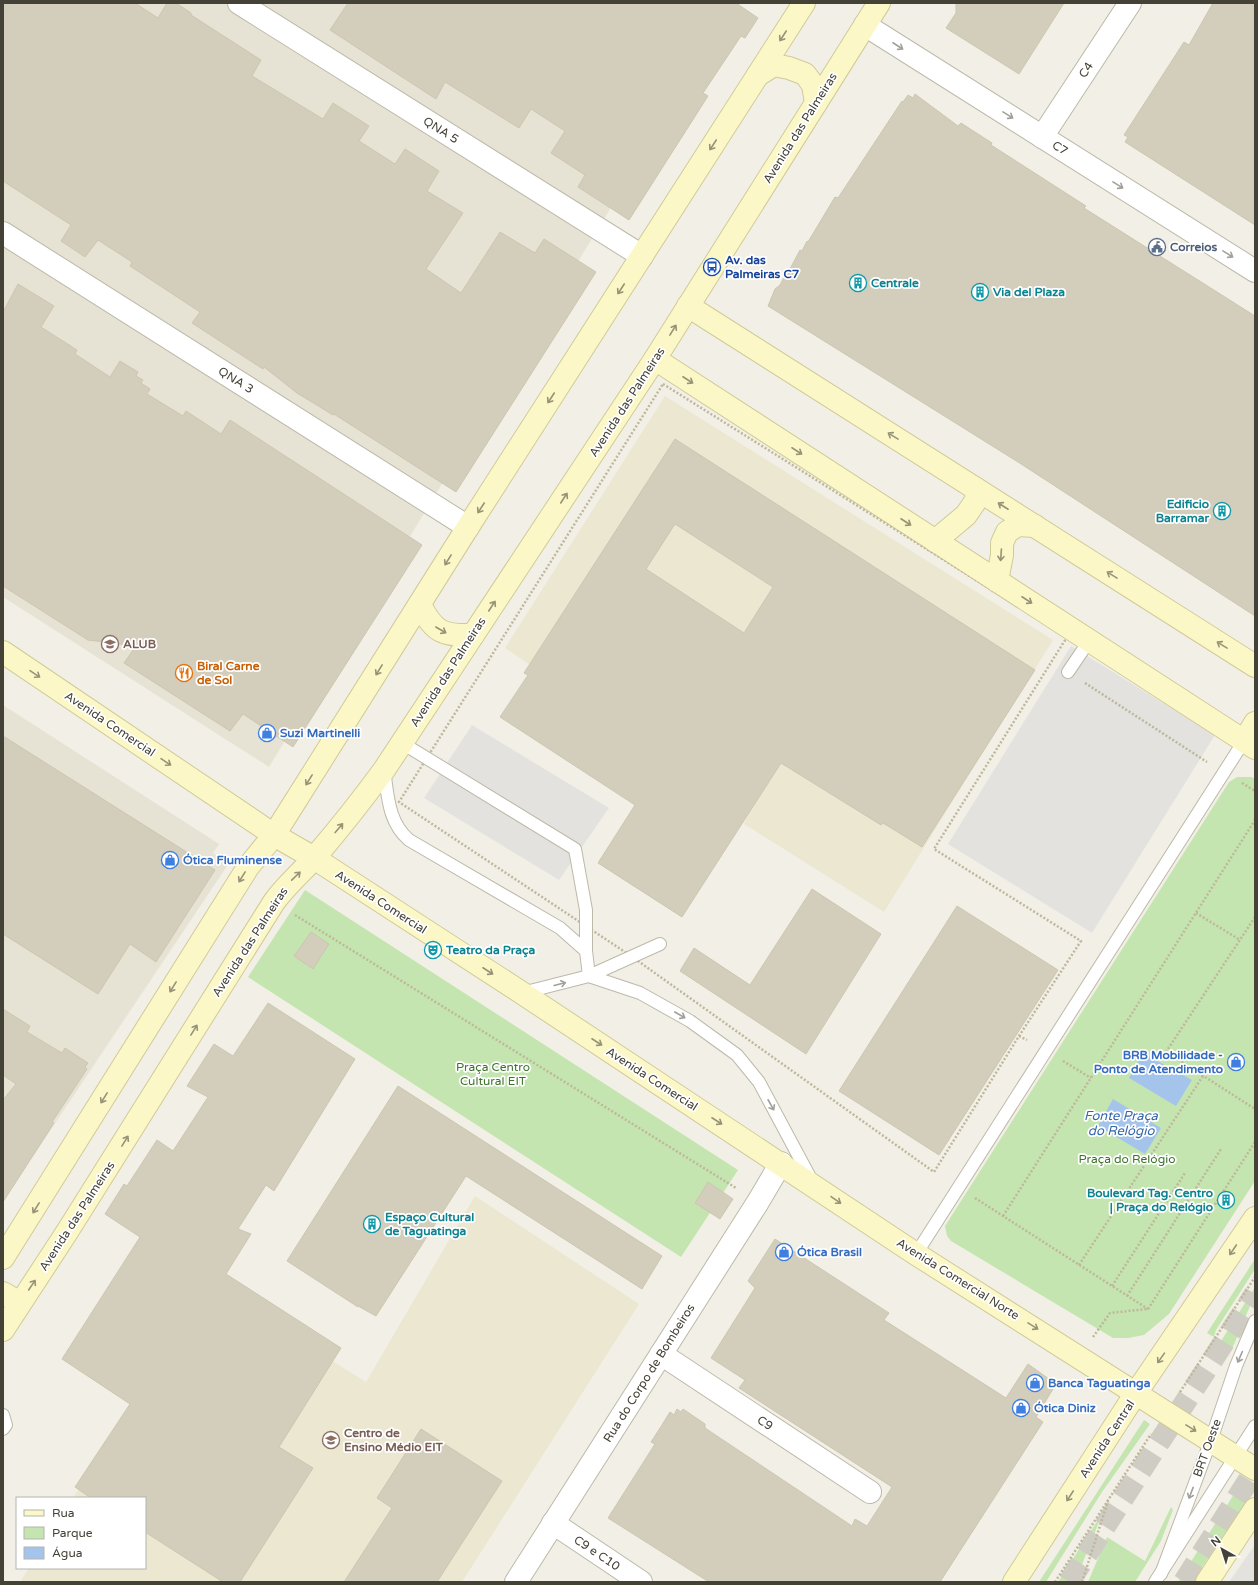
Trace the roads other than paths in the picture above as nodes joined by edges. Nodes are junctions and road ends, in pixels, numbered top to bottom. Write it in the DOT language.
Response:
graph roads {
  1 [pos="239,3"];
  2 [pos="804,3"];
  3 [pos="879,3"];
  4 [pos="1130,3"];
  5 [pos="865,24"];
  6 [pos="758,75"];
  7 [pos="816,103"];
  8 [pos="1042,137"];
  9 [pos="3,233"];
  10 [pos="642,256"];
  11 [pos="1255,271"];
  12 [pos="688,306"];
  13 [pos="655,359"];
  14 [pos="975,488"];
  15 [pos="1035,526"];
  16 [pos="468,527"];
  17 [pos="935,541"];
  18 [pos="997,581"];
  19 [pos="420,604"];
  20 [pos="473,635"];
  21 [pos="1089,641"];
  22 [pos="3,652"];
  23 [pos="1255,666"];
  24 [pos="1068,672"];
  25 [pos="1251,737"];
  26 [pos="402,743"];
  27 [pos="384,770"];
  28 [pos="274,835"];
  29 [pos="314,858"];
  30 [pos="660,944"];
  31 [pos="586,951"];
  32 [pos="588,976"];
  33 [pos="522,993"];
  34 [pos="781,1163"];
  35 [pos="814,1185"];
  36 [pos="1255,1218"];
  37 [pos="916,1254"];
  38 [pos="3,1258"];
  39 [pos="12,1298"];
  40 [pos="1255,1321"];
  41 [pos="3,1330"];
  42 [pos="661,1354"];
  43 [pos="1136,1393"];
  44 [pos="3,1415"];
  45 [pos="1255,1426"];
  46 [pos="3,1429"];
  47 [pos="1211,1440"];
  48 [pos="1235,1457"];
  49 [pos="1255,1469"];
  50 [pos="870,1492"];
  51 [pos="1255,1509"];
  52 [pos="553,1523"];
  53 [pos="1158,1578"];
  54 [pos="516,1582"];
  55 [pos="641,1582"];
  56 [pos="1014,1582"];
  57 [pos="1207,1582"];
  1 -- 10 [label="street, QNA 5"];
  2 -- 6 [label="main road, one-way"];
  3 -- 5 [label="main road, Avenida das Palmeiras"];
  4 -- 8 [label="street, C4"];
  5 -- 7 [label="main road, Avenida das Palmeiras"];
  5 -- 8 [label="street, C7, one-way"];
  6 -- 7 [label="main road"];
  6 -- 10 [label="main road, one-way"];
  7 -- 12 [label="main road, Avenida das Palmeiras"];
  8 -- 11 [label="street, C7, one-way"];
  9 -- 16 [label="street, QNA 3"];
  10 -- 16 [label="main road, one-way"];
  13 -- 12 [label="main road, Avenida das Palmeiras, one-way"];
  14 -- 12 [label="main road, one-way"];
  13 -- 17 [label="main road, one-way"];
  20 -- 13 [label="main road, Avenida das Palmeiras, one-way"];
  15 -- 14 [label="main road, one-way"];
  14 -- 17 [label="main road"];
  15 -- 18 [label="main road, one-way"];
  23 -- 15 [label="main road, one-way"];
  16 -- 19 [label="main road, one-way"];
  17 -- 18 [label="main road"];
  18 -- 21 [label="main road, one-way"];
  19 -- 20 [label="main road, one-way"];
  19 -- 28 [label="main road, one-way"];
  20 -- 26 [label="main road, Avenida das Palmeiras"];
  21 -- 24 [label="lane"];
  21 -- 25 [label="main road"];
  22 -- 28 [label="main road, Avenida Comercial, one-way"];
  25 -- 37 [label="lane"];
  26 -- 27 [label="main road, Avenida das Palmeiras"];
  26 -- 31 [label="lane"];
  29 -- 27 [label="main road, Avenida das Palmeiras, one-way"];
  27 -- 31 [label="lane"];
  28 -- 29 [label="main road, Avenida Comercial"];
  28 -- 38 [label="main road, one-way"];
  29 -- 33 [label="main road, Avenida Comercial, one-way"];
  39 -- 29 [label="main road, Avenida das Palmeiras, one-way"];
  30 -- 32 [label="lane"];
  31 -- 32 [label="lane"];
  33 -- 32 [label="lane, one-way"];
  32 -- 35 [label="lane, one-way"];
  33 -- 34 [label="main road, Avenida Comercial, one-way"];
  34 -- 35 [label="main road, Avenida Comercial Norte"];
  34 -- 42 [label="street, Rua do Corpo de Bombeiros"];
  35 -- 37 [label="main road, Avenida Comercial Norte, one-way"];
  36 -- 43 [label="main road, Avenida Central, one-way"];
  37 -- 43 [label="main road, Avenida Comercial Norte, one-way"];
  39 -- 41 [label="main road, Avenida das Palmeiras"];
  40 -- 47 [label="lane, BRT Oeste, one-way"];
  42 -- 50 [label="street, C9"];
  42 -- 52 [label="street, Rua do Corpo de Bombeiros"];
  43 -- 47 [label="main road, Avenida Comercial Norte, one-way"];
  43 -- 56 [label="main road, Avenida Central, one-way"];
  44 -- 46 [label="lane"];
  45 -- 48 [label="lane, BRT Oeste"];
  47 -- 48 [label="main road"];
  47 -- 53 [label="lane, BRT Oeste, one-way"];
  48 -- 49 [label="main road"];
  48 -- 53 [label="lane, BRT Oeste"];
  51 -- 57 [label="main road"];
  52 -- 54 [label="street, Rua do Corpo de Bombeiros"];
  52 -- 55 [label="street, C9 e C10"];
}
